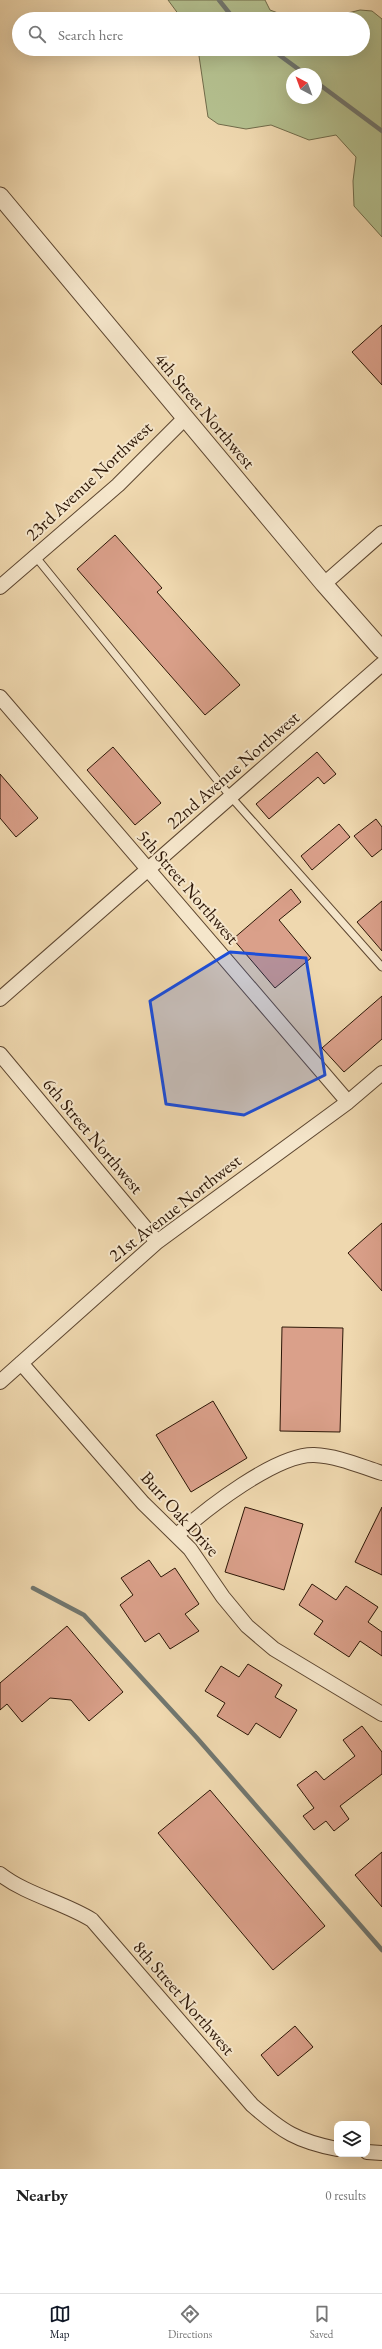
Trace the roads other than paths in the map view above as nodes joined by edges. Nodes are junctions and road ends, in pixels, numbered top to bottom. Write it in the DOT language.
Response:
graph roads {
  1 [pos="0,196"];
  2 [pos="185,418"];
  3 [pos="382,533"];
  4 [pos="36,556"];
  5 [pos="324,584"];
  6 [pos="0,587"];
  7 [pos="382,650"];
  8 [pos="382,664"];
  9 [pos="0,697"];
  10 [pos="231,797"];
  11 [pos="148,869"];
  12 [pos="382,967"];
  13 [pos="0,999"];
  14 [pos="0,1054"];
  15 [pos="382,1073"];
  16 [pos="348,1102"];
  17 [pos="157,1242"];
  18 [pos="21,1363"];
  19 [pos="0,1382"];
  20 [pos="382,1472"];
  21 [pos="177,1535"];
  22 [pos="382,1714"];
  23 [pos="0,1874"];
  24 [pos="334,2148"];
  25 [pos="370,2152"];
  26 [pos="382,2153"];
  1 -- 2 [label="street, 4th Street Northwest"];
  2 -- 4 [label="street, 23rd Avenue Northwest"];
  2 -- 5 [label="street, 4th Street Northwest"];
  3 -- 5 [label="street"];
  4 -- 6 [label="street, 23rd Avenue Northwest"];
  4 -- 10 [label="lane"];
  5 -- 7 [label="street, 4th Street Northwest"];
  8 -- 10 [label="street, 22nd Avenue Northwest"];
  9 -- 11 [label="street, 5th Street Northwest"];
  10 -- 11 [label="street, 22nd Avenue Northwest"];
  10 -- 12 [label="lane"];
  11 -- 13 [label="street, 22nd Avenue Northwest"];
  11 -- 16 [label="street, 5th Street Northwest"];
  14 -- 17 [label="street, 6th Street Northwest"];
  15 -- 16 [label="street, 21st Avenue Northwest"];
  16 -- 17 [label="street, 21st Avenue Northwest"];
  17 -- 18 [label="street, 21st Avenue Northwest"];
  18 -- 19 [label="street, 21st Avenue Northwest"];
  18 -- 21 [label="street, Burr Oak Drive"];
  20 -- 21 [label="street"];
  21 -- 22 [label="street, Burr Oak Drive"];
  23 -- 24 [label="street, 8th Street Northwest"];
  25 -- 26 [label="street"];
}
